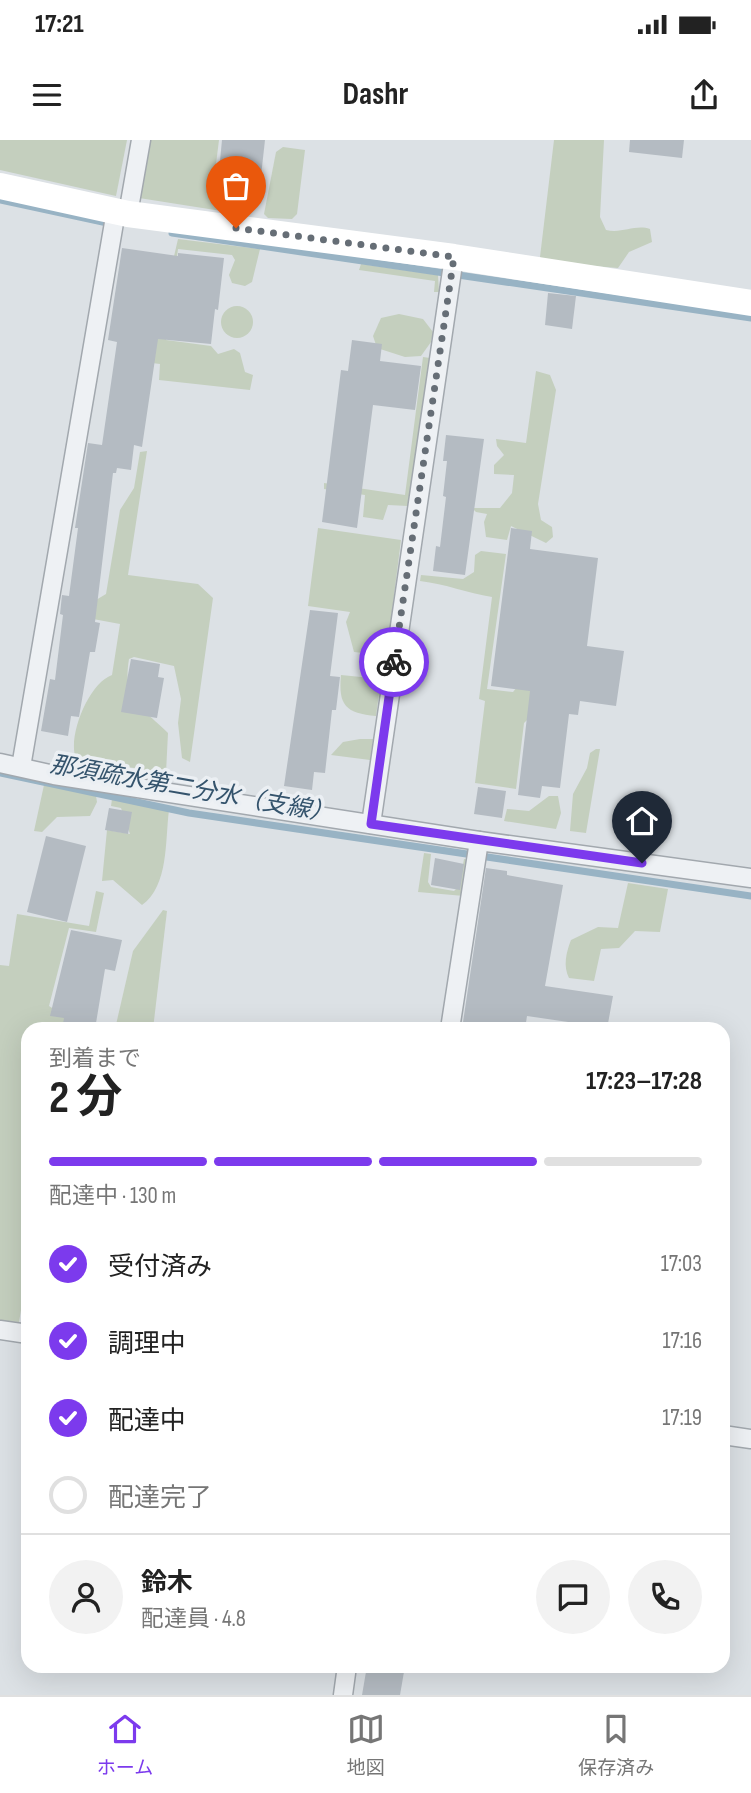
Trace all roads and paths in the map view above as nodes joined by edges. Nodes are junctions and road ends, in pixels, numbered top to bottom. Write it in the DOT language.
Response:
graph roads {
  1 [pos="141,140"];
  2 [pos="0,186"];
  3 [pos="122,212"];
  4 [pos="454,257"];
  5 [pos="751,303"];
  6 [pos="0,763"];
  7 [pos="21,767"];
  8 [pos="371,824"];
  9 [pos="479,841"];
  10 [pos="751,878"];
  11 [pos="451,1022"];
  12 [pos="0,1330"];
  13 [pos="21,1333"];
  14 [pos="730,1435"];
  15 [pos="751,1439"];
  16 [pos="347,1673"];
  17 [pos="343,1695"];
  1 -- 3 [label="street"];
  2 -- 3 [label="street"];
  3 -- 4 [label="street"];
  3 -- 7 [label="street"];
  4 -- 5 [label="street"];
  4 -- 8 [label="street"];
  6 -- 7 [label="street"];
  7 -- 8 [label="street"];
  8 -- 9 [label="street"];
  9 -- 10 [label="street"];
  9 -- 11 [label="street"];
  12 -- 13 [label="street"];
  14 -- 15 [label="street"];
  16 -- 17 [label="street"];
}
